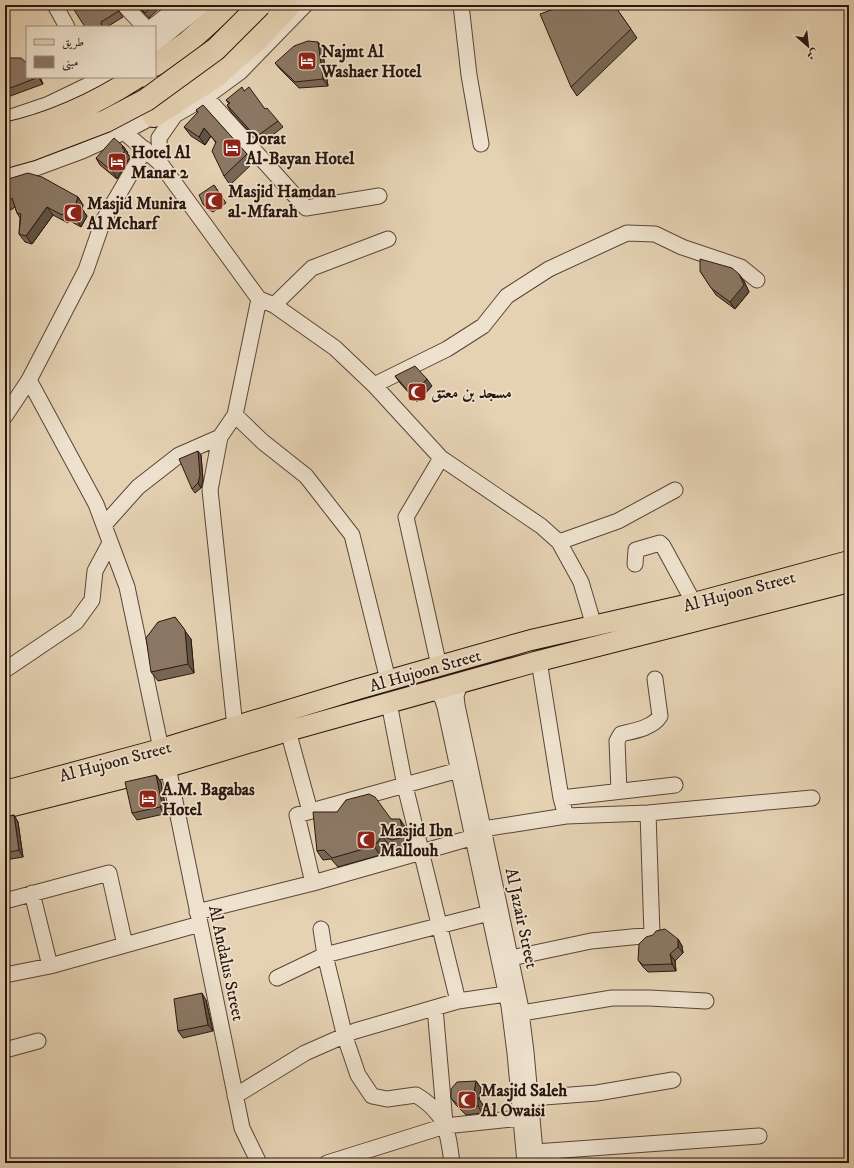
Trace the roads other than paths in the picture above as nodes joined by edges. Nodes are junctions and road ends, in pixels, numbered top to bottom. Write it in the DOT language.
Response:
graph roads {
  1 [pos="55,5"];
  2 [pos="124,5"];
  3 [pos="180,5"];
  4 [pos="203,5"];
  5 [pos="230,5"];
  6 [pos="260,5"];
  7 [pos="290,5"];
  8 [pos="305,5"];
  9 [pos="460,5"];
  10 [pos="66,26"];
  11 [pos="143,26"];
  12 [pos="153,26"];
  13 [pos="156,43"];
  14 [pos="156,64"];
  15 [pos="135,78"];
  16 [pos="97,79"];
  17 [pos="206,97"];
  18 [pos="164,115"];
  19 [pos="5,119"];
  20 [pos="124,132"];
  21 [pos="5,134"];
  22 [pos="481,144"];
  23 [pos="145,149"];
  24 [pos="5,157"];
  25 [pos="160,163"];
  26 [pos="5,176"];
  27 [pos="379,196"];
  28 [pos="388,239"];
  29 [pos="757,280"];
  30 [pos="259,298"];
  31 [pos="274,305"];
  32 [pos="29,380"];
  33 [pos="374,385"];
  34 [pos="235,415"];
  35 [pos="5,416"];
  36 [pos="220,437"];
  37 [pos="441,458"];
  38 [pos="675,490"];
  39 [pos="104,525"];
  40 [pos="559,542"];
  41 [pos="110,543"];
  42 [pos="849,561"];
  43 [pos="635,564"];
  44 [pos="849,582"];
  45 [pos="694,603"];
  46 [pos="594,626"];
  47 [pos="539,661"];
  48 [pos="439,666"];
  49 [pos="5,670"];
  50 [pos="655,679"];
  51 [pos="388,680"];
  52 [pos="460,684"];
  53 [pos="436,691"];
  54 [pos="389,703"];
  55 [pos="235,727"];
  56 [pos="288,731"];
  57 [pos="164,758"];
  58 [pos="459,770"];
  59 [pos="675,785"];
  60 [pos="405,786"];
  61 [pos="5,791"];
  62 [pos="618,791"];
  63 [pos="561,798"];
  64 [pos="812,798"];
  65 [pos="5,808"];
  66 [pos="310,811"];
  67 [pos="648,813"];
  68 [pos="566,816"];
  69 [pos="480,833"];
  70 [pos="420,851"];
  71 [pos="313,883"];
  72 [pos="32,894"];
  73 [pos="5,901"];
  74 [pos="489,913"];
  75 [pos="199,918"];
  76 [pos="439,927"];
  77 [pos="321,929"];
  78 [pos="125,944"];
  79 [pos="325,955"];
  80 [pos="511,958"];
  81 [pos="50,966"];
  82 [pos="5,975"];
  83 [pos="277,978"];
  84 [pos="506,994"];
  85 [pos="458,1001"];
  86 [pos="706,1001"];
  87 [pos="435,1008"];
  88 [pos="522,1013"];
  89 [pos="345,1037"];
  90 [pos="38,1041"];
  91 [pos="5,1050"];
  92 [pos="673,1080"];
  93 [pos="235,1096"];
  94 [pos="531,1098"];
  95 [pos="521,1118"];
  96 [pos="445,1126"];
  97 [pos="759,1136"];
  98 [pos="536,1158"];
  99 [pos="258,1163"];
  100 [pos="328,1163"];
  101 [pos="452,1163"];
  102 [pos="524,1163"];
  1 -- 10 [label="street"];
  2 -- 11 [label="street"];
  3 -- 12 [label="street"];
  4 -- 13 [label="street"];
  5 -- 14 [label="highway"];
  6 -- 24 [label="highway, bridge"];
  7 -- 18 [label="highway"];
  8 -- 17 [label="street"];
  9 -- 22 [label="street"];
  15 -- 21 [label="highway, bridge"];
  16 -- 19 [label="street"];
  16 -- 20 [label="street"];
  17 -- 18 [label="street"];
  17 -- 27 [label="street"];
  18 -- 20 [label="street"];
  18 -- 25 [label="street"];
  20 -- 23 [label="street"];
  20 -- 26 [label="street"];
  23 -- 25 [label="street"];
  23 -- 32 [label="street"];
  25 -- 30 [label="street"];
  28 -- 31 [label="street"];
  29 -- 33 [label="street"];
  30 -- 31 [label="street"];
  30 -- 34 [label="street"];
  31 -- 33 [label="street"];
  32 -- 35 [label="street"];
  32 -- 39 [label="street, Al Andalus Street"];
  33 -- 37 [label="street"];
  34 -- 36 [label="street"];
  34 -- 51 [label="street"];
  36 -- 39 [label="street"];
  36 -- 55 [label="street"];
  37 -- 40 [label="street"];
  37 -- 48 [label="street"];
  38 -- 40 [label="street"];
  39 -- 41 [label="street, Al Andalus Street"];
  40 -- 46 [label="street"];
  41 -- 49 [label="street"];
  41 -- 57 [label="street, Al Andalus Street"];
  42 -- 45 [label="main road, Al Hujoon Street"];
  43 -- 45 [label="street"];
  44 -- 47 [label="main road, Al Hujoon Street"];
  45 -- 46 [label="main road, Al Hujoon Street"];
  46 -- 48 [label="main road, Al Hujoon Street"];
  47 -- 52 [label="main road, Al Hujoon Street"];
  47 -- 63 [label="street"];
  48 -- 51 [label="main road, Al Hujoon Street"];
  50 -- 62 [label="street"];
  51 -- 55 [label="main road, Al Hujoon Street"];
  52 -- 53 [label="main road, Al Hujoon Street"];
  52 -- 69 [label="street, Al Jazair Street"];
  53 -- 54 [label="main road, Al Hujoon Street"];
  53 -- 58 [label="street, Al Jazair Street"];
  54 -- 56 [label="main road, Al Hujoon Street"];
  54 -- 60 [label="street"];
  55 -- 57 [label="main road, Al Hujoon Street"];
  56 -- 57 [label="main road, Al Hujoon Street"];
  56 -- 66 [label="street"];
  57 -- 61 [label="main road, Al Hujoon Street"];
  57 -- 65 [label="main road, Al Hujoon Street"];
  57 -- 75 [label="street, Al Andalus Street"];
  58 -- 60 [label="street"];
  58 -- 69 [label="street, Al Jazair Street"];
  59 -- 62 [label="street"];
  60 -- 66 [label="street"];
  60 -- 70 [label="street"];
  62 -- 63 [label="street"];
  63 -- 68 [label="street"];
  64 -- 67 [label="street"];
  66 -- 71 [label="street"];
  67 -- 68 [label="street"];
  67 -- 80 [label="street"];
  68 -- 69 [label="street"];
  69 -- 70 [label="street"];
  69 -- 74 [label="street, Al Jazair Street"];
  69 -- 80 [label="street, Al Jazair Street"];
  70 -- 71 [label="street"];
  70 -- 76 [label="street"];
  71 -- 75 [label="street"];
  72 -- 73 [label="street"];
  72 -- 78 [label="street"];
  72 -- 81 [label="street"];
  74 -- 76 [label="street"];
  74 -- 84 [label="street, Al Jazair Street"];
  75 -- 78 [label="street"];
  75 -- 93 [label="street, Al Andalus Street"];
  76 -- 79 [label="street"];
  76 -- 85 [label="street"];
  77 -- 79 [label="street"];
  78 -- 81 [label="street"];
  79 -- 83 [label="street"];
  79 -- 89 [label="street"];
  80 -- 88 [label="street, Al Jazair Street"];
  81 -- 82 [label="street"];
  84 -- 85 [label="street"];
  84 -- 95 [label="street, Al Jazair Street"];
  85 -- 87 [label="street"];
  86 -- 88 [label="street"];
  87 -- 89 [label="street"];
  87 -- 96 [label="street"];
  88 -- 94 [label="street, Al Jazair Street"];
  89 -- 93 [label="street"];
  89 -- 96 [label="street"];
  90 -- 91 [label="street"];
  92 -- 94 [label="street"];
  93 -- 99 [label="street, Al Andalus Street"];
  94 -- 98 [label="street, Al Jazair Street"];
  95 -- 96 [label="street"];
  95 -- 102 [label="street, Al Jazair Street"];
  96 -- 100 [label="street"];
  96 -- 101 [label="street"];
  97 -- 98 [label="street"];
}
